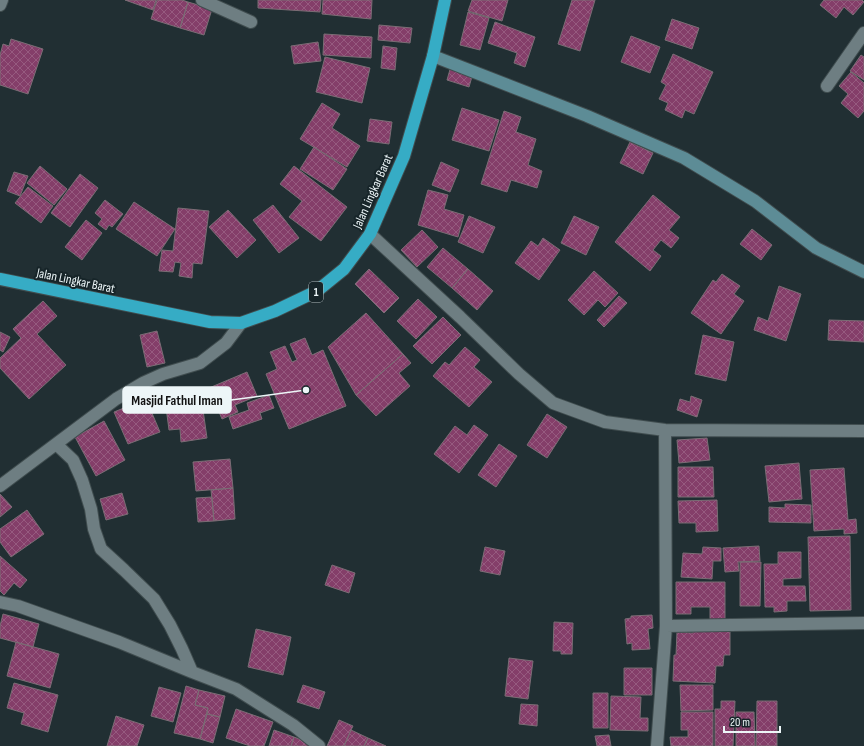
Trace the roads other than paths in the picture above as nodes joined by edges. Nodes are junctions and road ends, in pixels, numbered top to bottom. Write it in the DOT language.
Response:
graph roads {
  1 [pos="2,0"];
  2 [pos="202,0"];
  3 [pos="445,0"];
  4 [pos="0,5"];
  5 [pos="251,22"];
  6 [pos="864,33"];
  7 [pos="433,56"];
  8 [pos="828,86"];
  9 [pos="370,234"];
  10 [pos="864,272"];
  11 [pos="0,279"];
  12 [pos="241,323"];
  13 [pos="665,430"];
  14 [pos="864,431"];
  15 [pos="56,444"];
  16 [pos="0,486"];
  17 [pos="0,602"];
  18 [pos="864,623"];
  19 [pos="666,626"];
  20 [pos="192,672"];
  21 [pos="319,746"];
  22 [pos="657,746"];
  1 -- 4 [label="street"];
  2 -- 5 [label="street"];
  3 -- 7 [label="highway, Jalan Lingkar Barat / 1"];
  6 -- 8 [label="street"];
  7 -- 9 [label="highway, Jalan Lingkar Barat / 1"];
  7 -- 10 [label="street"];
  9 -- 12 [label="highway, Jalan Lingkar Barat / 1"];
  9 -- 13 [label="street"];
  11 -- 12 [label="highway, Jalan Lingkar Barat / 1"];
  12 -- 15 [label="street"];
  13 -- 14 [label="street"];
  13 -- 19 [label="street"];
  15 -- 16 [label="street"];
  15 -- 20 [label="street"];
  17 -- 20 [label="street"];
  18 -- 19 [label="street"];
  19 -- 22 [label="street"];
  20 -- 21 [label="street"];
}
